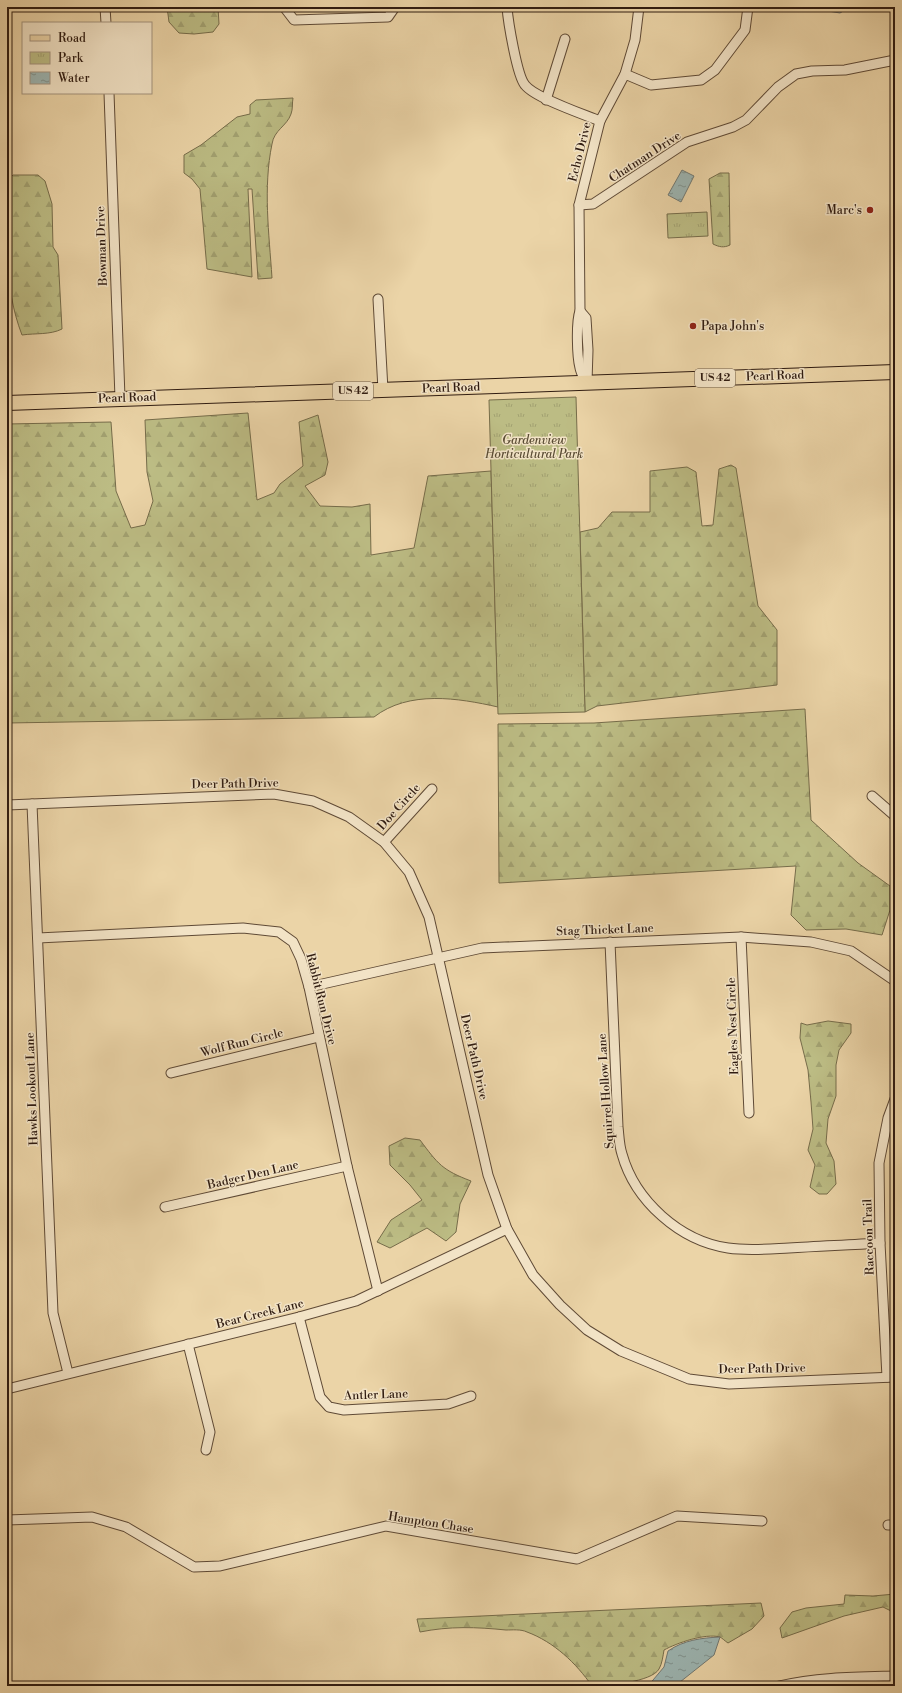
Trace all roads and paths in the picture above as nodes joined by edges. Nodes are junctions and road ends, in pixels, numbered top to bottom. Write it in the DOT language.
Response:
graph roads {
  1 [pos="105,7"];
  2 [pos="284,7"];
  3 [pos="395,7"];
  4 [pos="507,7"];
  5 [pos="639,7"];
  6 [pos="748,7"];
  7 [pos="106,22"];
  8 [pos="565,39"];
  9 [pos="895,60"];
  10 [pos="625,74"];
  11 [pos="109,94"];
  12 [pos="546,100"];
  13 [pos="600,121"];
  14 [pos="579,205"];
  15 [pos="378,299"];
  16 [pos="895,372"];
  17 [pos="586,383"];
  18 [pos="383,390"];
  19 [pos="120,398"];
  20 [pos="7,403"];
  21 [pos="432,789"];
  22 [pos="872,796"];
  23 [pos="32,804"];
  24 [pos="7,805"];
  25 [pos="895,816"];
  26 [pos="384,842"];
  27 [pos="741,937"];
  28 [pos="38,938"];
  29 [pos="610,942"];
  30 [pos="439,956"];
  31 [pos="895,981"];
  32 [pos="309,987"];
  33 [pos="319,1037"];
  34 [pos="171,1073"];
  35 [pos="895,1099"];
  36 [pos="749,1113"];
  37 [pos="347,1166"];
  38 [pos="165,1207"];
  39 [pos="507,1229"];
  40 [pos="880,1243"];
  41 [pos="378,1291"];
  42 [pos="300,1318"];
  43 [pos="188,1344"];
  44 [pos="68,1372"];
  45 [pos="891,1377"];
  46 [pos="7,1389"];
  47 [pos="470,1396"];
  48 [pos="206,1450"];
  49 [pos="7,1520"];
  50 [pos="762,1521"];
  51 [pos="895,1676"];
  52 [pos="779,1686"];
  1 -- 7 [label="street"];
  2 -- 3 [label="street"];
  4 -- 12 [label="street"];
  5 -- 10 [label="street, Echo Drive"];
  6 -- 10 [label="street"];
  8 -- 12 [label="street"];
  9 -- 14 [label="street, Chatman Drive"];
  10 -- 13 [label="street, Echo Drive"];
  11 -- 19 [label="street, Bowman Drive"];
  12 -- 13 [label="street"];
  13 -- 14 [label="street, Echo Drive"];
  14 -- 17 [label="street, Echo Drive"];
  15 -- 18 [label="street"];
  16 -- 17 [label="main road, Pearl Road / US 42"];
  17 -- 18 [label="main road, Pearl Road / US 42"];
  18 -- 19 [label="main road, Pearl Road / US 42"];
  19 -- 20 [label="main road, Pearl Road / US 42"];
  21 -- 26 [label="street, Doe Circle"];
  22 -- 25 [label="street"];
  23 -- 24 [label="street, Deer Path Drive"];
  23 -- 26 [label="street, Deer Path Drive"];
  23 -- 28 [label="street, Hawks Lookout Lane"];
  26 -- 30 [label="street, Deer Path Drive"];
  27 -- 29 [label="street, Stag Thicket Lane"];
  27 -- 31 [label="street, Stag Thicket Lane"];
  27 -- 36 [label="street, Eagles Nest Circle"];
  28 -- 32 [label="street, Rabbit Run Drive"];
  28 -- 44 [label="street, Hawks Lookout Lane"];
  29 -- 30 [label="street, Stag Thicket Lane"];
  29 -- 40 [label="street, Squirrel Hollow Lane"];
  30 -- 32 [label="street, Stag Thicket Lane"];
  30 -- 39 [label="street, Deer Path Drive"];
  32 -- 33 [label="street, Rabbit Run Drive"];
  33 -- 34 [label="street, Wolf Run Circle"];
  33 -- 37 [label="street, Rabbit Run Drive"];
  35 -- 40 [label="street, Raccoon Trail"];
  37 -- 38 [label="street, Badger Den Lane"];
  37 -- 41 [label="street, Rabbit Run Drive"];
  39 -- 41 [label="street, Bear Creek Lane"];
  39 -- 45 [label="street, Deer Path Drive"];
  40 -- 45 [label="street, Raccoon Trail"];
  41 -- 42 [label="street, Bear Creek Lane"];
  42 -- 43 [label="street, Bear Creek Lane"];
  42 -- 47 [label="street, Antler Lane"];
  43 -- 44 [label="street, Bear Creek Lane"];
  43 -- 48 [label="street"];
  44 -- 46 [label="street, Bear Creek Lane"];
  49 -- 50 [label="street, Hampton Chase"];
  51 -- 52 [label="street"];
}
